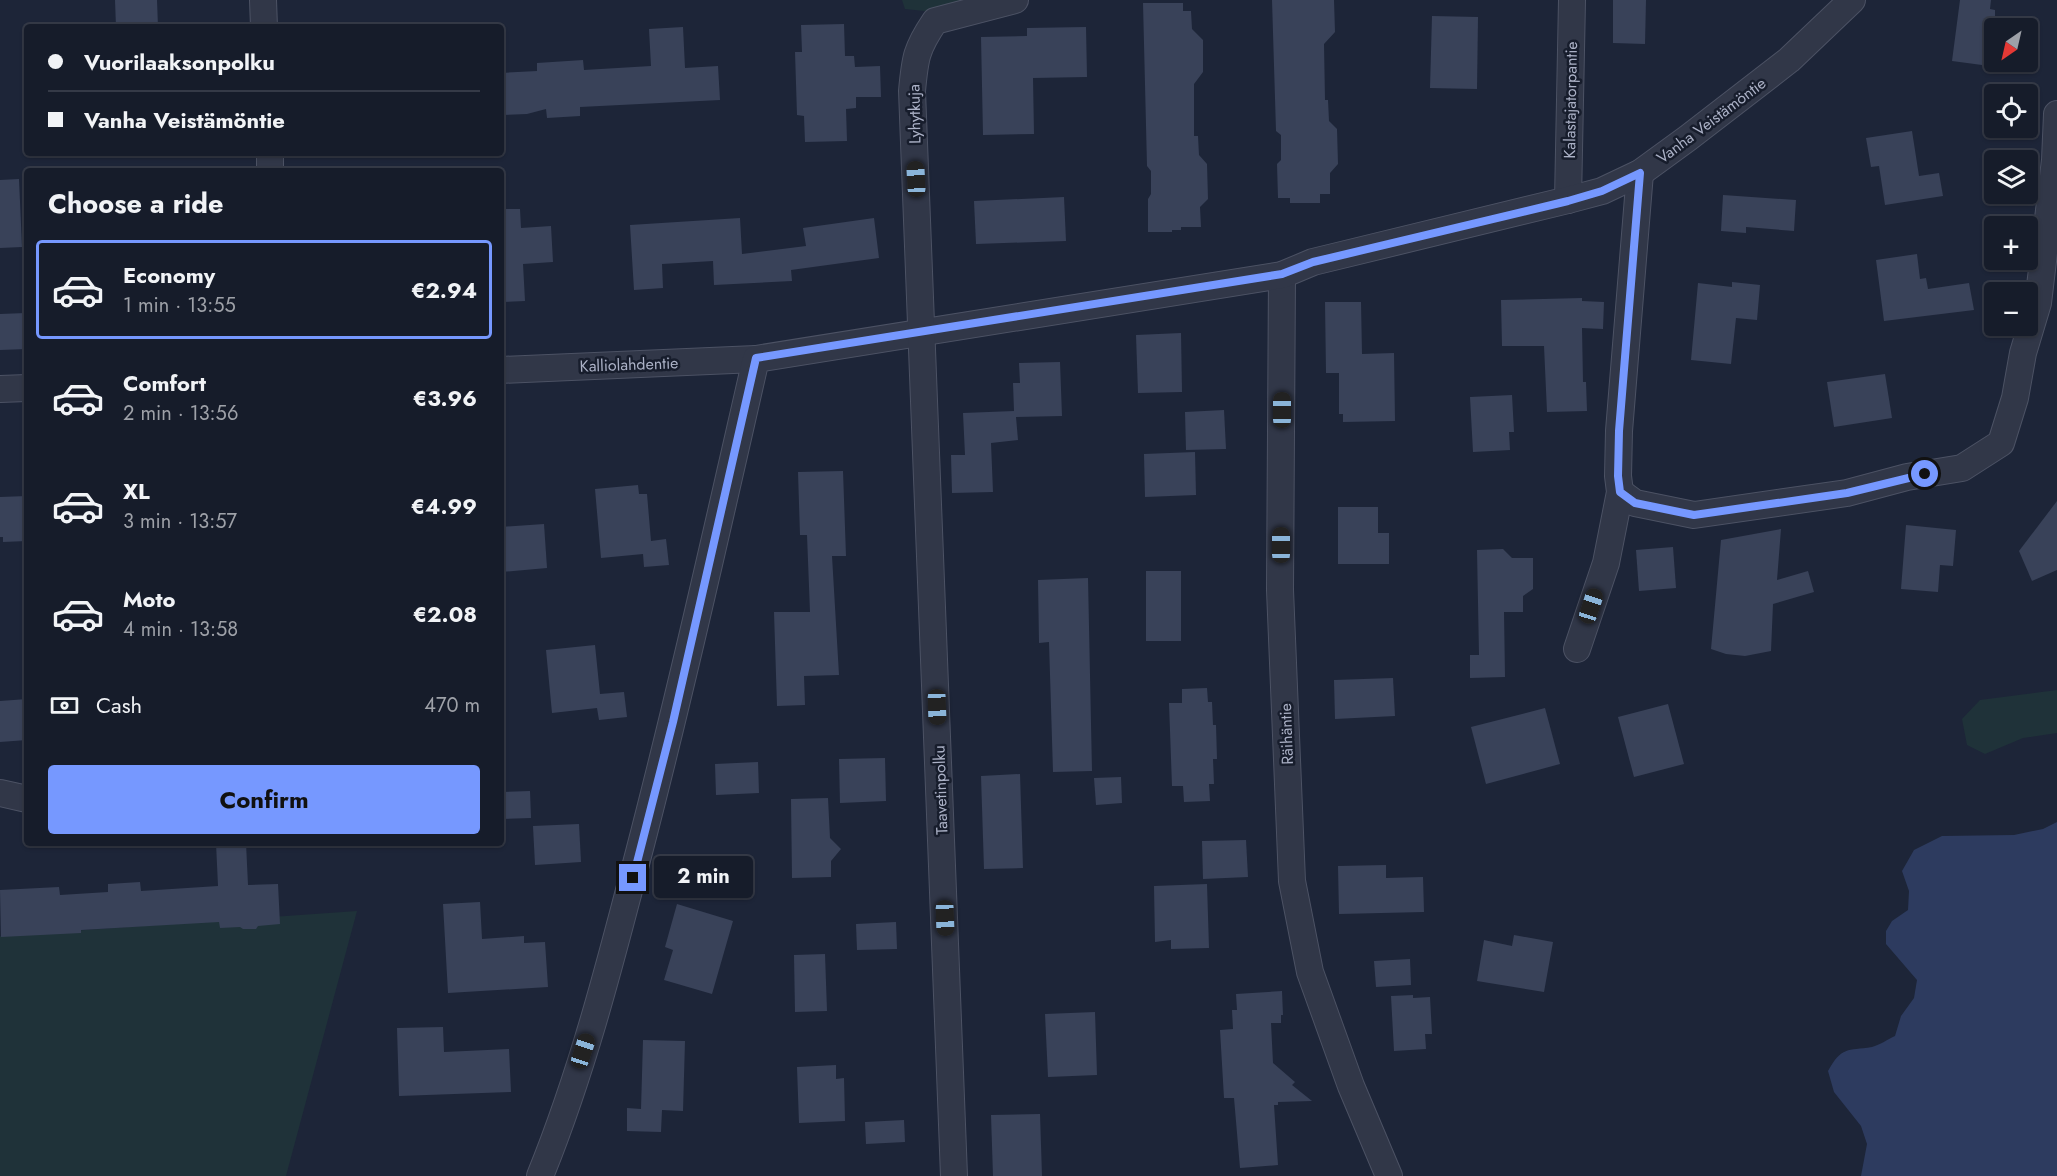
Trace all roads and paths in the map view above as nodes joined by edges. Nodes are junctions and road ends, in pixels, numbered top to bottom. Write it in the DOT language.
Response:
graph roads {
  1 [pos="263,0"];
  2 [pos="1015,0"];
  3 [pos="1572,0"];
  4 [pos="1852,0"];
  5 [pos="264,24"];
  6 [pos="2057,114"];
  7 [pos="1640,173"];
  8 [pos="1568,201"];
  9 [pos="1282,274"];
  10 [pos="923,332"];
  11 [pos="756,358"];
  12 [pos="504,370"];
  13 [pos="24,388"];
  14 [pos="0,389"];
  15 [pos="1620,492"];
  16 [pos="1577,649"];
  17 [pos="0,793"];
  18 [pos="24,798"];
  19 [pos="540,1176"];
  20 [pos="954,1176"];
  21 [pos="1389,1176"];
  1 -- 5 [label="street"];
  2 -- 10 [label="street, Lyhytkuja"];
  3 -- 8 [label="street, Kalastajatorpantie"];
  4 -- 7 [label="street, Vanha Veistämöntie"];
  6 -- 15 [label="street"];
  7 -- 8 [label="street, Vanha Veistämöntie"];
  7 -- 15 [label="street"];
  8 -- 9 [label="street, Vanha Veistämöntie"];
  9 -- 10 [label="street, Vanha Veistämöntie"];
  9 -- 21 [label="street, Räihäntie"];
  10 -- 11 [label="street, Vanha Veistämöntie"];
  10 -- 20 [label="street, Taavetinpolku"];
  11 -- 12 [label="street, Kalliolahdentie"];
  11 -- 19 [label="street"];
  13 -- 14 [label="street"];
  15 -- 16 [label="street"];
  17 -- 18 [label="street"];
}
